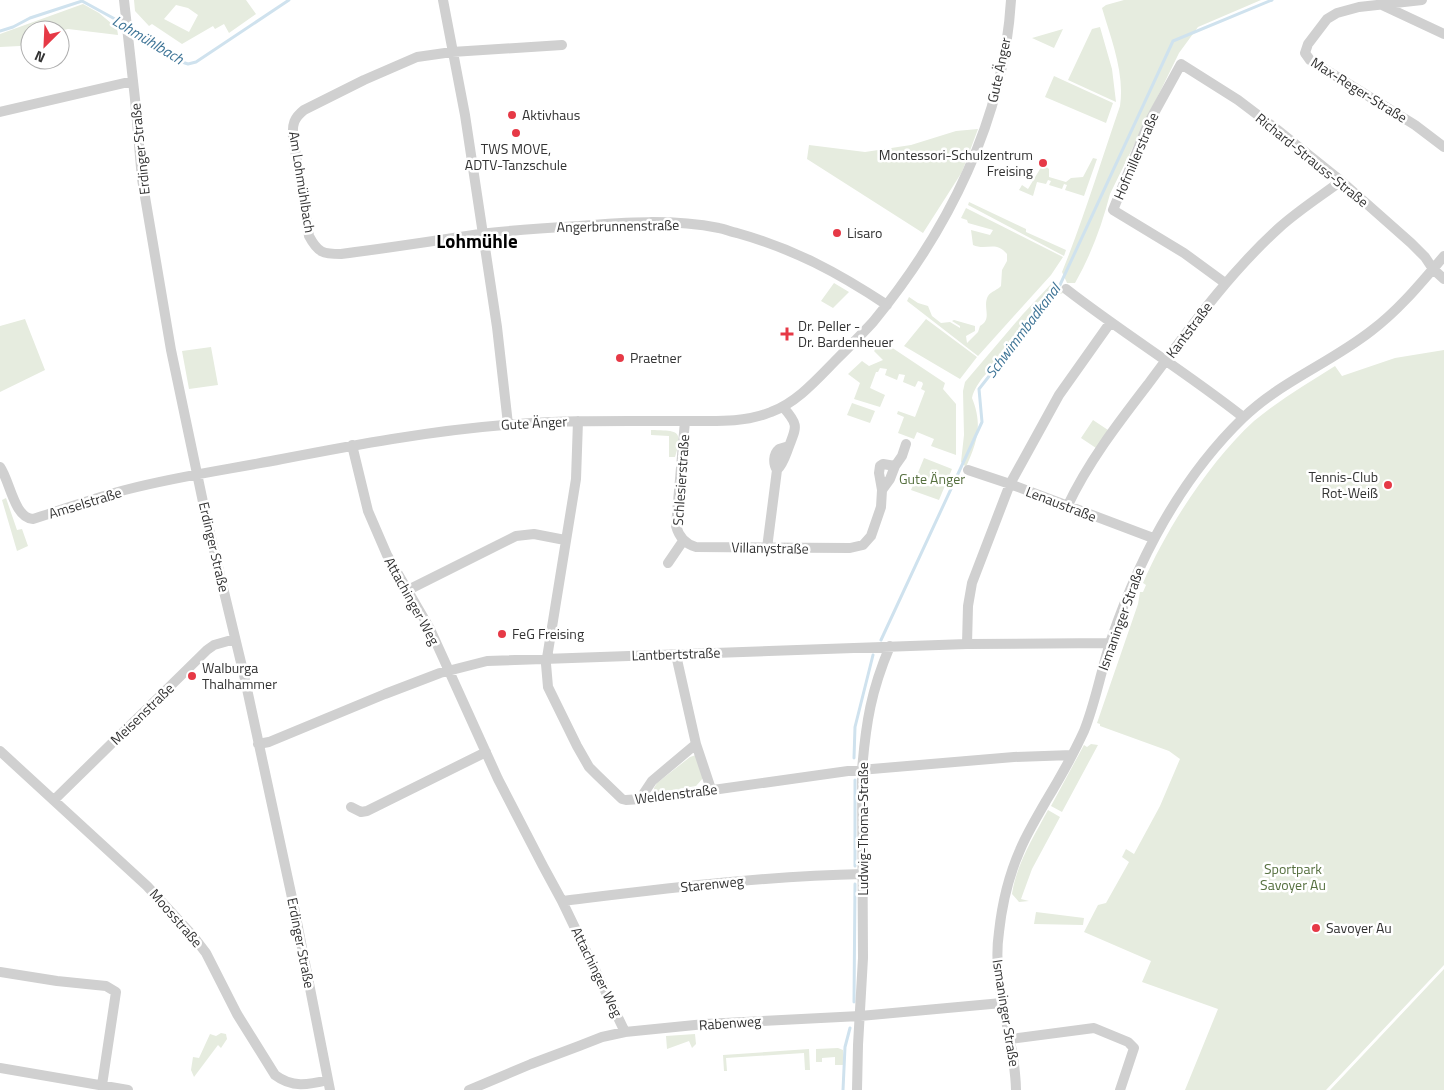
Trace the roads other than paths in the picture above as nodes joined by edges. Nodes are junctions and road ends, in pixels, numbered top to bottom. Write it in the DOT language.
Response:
graph roads {
  1 [pos="124,0"];
  2 [pos="443,0"];
  3 [pos="1011,0"];
  4 [pos="1422,0"];
  5 [pos="1409,1"];
  6 [pos="1381,5"];
  7 [pos="1444,34"];
  8 [pos="562,45"];
  9 [pos="452,52"];
  10 [pos="1180,64"];
  11 [pos="133,81"];
  12 [pos="0,112"];
  13 [pos="1444,147"];
  14 [pos="1341,181"];
  15 [pos="482,234"];
  16 [pos="1444,256"];
  17 [pos="1433,269"];
  18 [pos="1444,279"];
  19 [pos="1225,283"];
  20 [pos="1066,289"];
  21 [pos="886,305"];
  22 [pos="1110,323"];
  23 [pos="1166,361"];
  24 [pos="782,407"];
  25 [pos="1243,417"];
  26 [pos="685,420"];
  27 [pos="578,421"];
  28 [pos="508,424"];
  29 [pos="906,444"];
  30 [pos="352,445"];
  31 [pos="895,466"];
  32 [pos="1,468"];
  33 [pos="968,470"];
  34 [pos="198,475"];
  35 [pos="1010,484"];
  36 [pos="882,490"];
  37 [pos="1067,507"];
  38 [pos="1154,538"];
  39 [pos="565,540"];
  40 [pos="683,541"];
  41 [pos="767,548"];
  42 [pos="668,563"];
  43 [pos="408,590"];
  44 [pos="235,639"];
  45 [pos="1110,643"];
  46 [pos="967,644"];
  47 [pos="890,646"];
  48 [pos="676,655"];
  49 [pos="547,658"];
  50 [pos="448,670"];
  51 [pos="258,744"];
  52 [pos="696,744"];
  53 [pos="0,751"];
  54 [pos="486,752"];
  55 [pos="1072,756"];
  56 [pos="862,770"];
  57 [pos="712,789"];
  58 [pos="640,799"];
  59 [pos="54,800"];
  60 [pos="351,807"];
  61 [pos="863,874"];
  62 [pos="562,901"];
  63 [pos="0,972"];
  64 [pos="1002,1003"];
  65 [pos="860,1016"];
  66 [pos="625,1032"];
  67 [pos="1010,1039"];
  68 [pos="0,1068"];
  69 [pos="102,1085"];
  70 [pos="329,1085"];
  71 [pos="128,1090"];
  72 [pos="469,1090"];
  73 [pos="857,1090"];
  74 [pos="1016,1090"];
  75 [pos="1120,1090"];
  1 -- 11 [label="street, Erdinger Straße"];
  2 -- 9 [label="street"];
  3 -- 21 [label="street, Gute Änger"];
  4 -- 5 [label="street, Max-Reger-Straße"];
  5 -- 6 [label="street, Max-Reger-Straße"];
  6 -- 7 [label="street"];
  6 -- 13 [label="street, Max-Reger-Straße"];
  8 -- 9 [label="street, Am Lohmühlbach"];
  9 -- 15 [label="street"];
  9 -- 15 [label="street, Am Lohmühlbach"];
  10 -- 14 [label="street, Richard-Strauss-Straße"];
  10 -- 19 [label="street, Hofmillerstraße"];
  11 -- 12 [label="street"];
  11 -- 34 [label="street, Erdinger Straße"];
  14 -- 17 [label="street, Richard-Strauss-Straße"];
  14 -- 19 [label="street, Kantstraße"];
  15 -- 21 [label="street, Angerbrunnenstraße"];
  15 -- 28 [label="street"];
  16 -- 17 [label="street, Ismaninger Straße"];
  17 -- 18 [label="street, Richard-Strauss-Straße"];
  17 -- 25 [label="street, Ismaninger Straße"];
  19 -- 23 [label="street, Kantstraße"];
  20 -- 22 [label="street"];
  21 -- 24 [label="street, Gute Änger"];
  22 -- 23 [label="street"];
  22 -- 35 [label="street"];
  23 -- 25 [label="street"];
  23 -- 37 [label="street, Kantstraße"];
  24 -- 26 [label="street, Gute Änger"];
  24 -- 41 [label="street"];
  25 -- 38 [label="street, Ismaninger Straße"];
  26 -- 27 [label="street, Gute Änger"];
  26 -- 40 [label="street, Schlesierstraße"];
  27 -- 28 [label="street, Gute Änger"];
  27 -- 39 [label="street, Weldenstraße"];
  28 -- 30 [label="street, Gute Änger"];
  29 -- 31 [label="street"];
  30 -- 34 [label="street, Gute Änger"];
  30 -- 43 [label="street, Attachinger Weg"];
  31 -- 36 [label="street"];
  31 -- 36 [label="street"];
  32 -- 34 [label="street, Amselstraße"];
  33 -- 35 [label="street, Lenaustraße"];
  34 -- 44 [label="street, Erdinger Straße"];
  35 -- 37 [label="street, Lenaustraße"];
  35 -- 46 [label="street"];
  36 -- 41 [label="street, Villanystraße"];
  37 -- 38 [label="street, Lenaustraße"];
  38 -- 45 [label="street, Ismaninger Straße"];
  39 -- 43 [label="street"];
  39 -- 49 [label="street, Weldenstraße"];
  40 -- 41 [label="street, Villanystraße"];
  40 -- 42 [label="street, Schlesierstraße"];
  43 -- 50 [label="street, Attachinger Weg"];
  44 -- 51 [label="street, Erdinger Straße"];
  44 -- 59 [label="street, Meisenstraße"];
  45 -- 46 [label="street, Lantbertstraße"];
  45 -- 55 [label="street, Ismaninger Straße"];
  46 -- 47 [label="street, Lantbertstraße"];
  47 -- 48 [label="street, Lantbertstraße"];
  47 -- 56 [label="street, Ludwig-Thoma-Straße"];
  48 -- 49 [label="street, Lantbertstraße"];
  48 -- 52 [label="street"];
  49 -- 50 [label="street, Lantbertstraße"];
  49 -- 58 [label="street, Weldenstraße"];
  50 -- 51 [label="street, Lantbertstraße"];
  50 -- 54 [label="street, Attachinger Weg"];
  51 -- 70 [label="street, Erdinger Straße"];
  52 -- 57 [label="street"];
  52 -- 58 [label="street"];
  53 -- 59 [label="street, Moosstraße"];
  54 -- 60 [label="street"];
  54 -- 62 [label="street, Attachinger Weg"];
  55 -- 56 [label="street, Weldenstraße"];
  55 -- 64 [label="street, Ismaninger Straße"];
  56 -- 57 [label="street, Weldenstraße"];
  56 -- 61 [label="street, Ludwig-Thoma-Straße"];
  57 -- 58 [label="street, Weldenstraße"];
  59 -- 70 [label="street, Moosstraße"];
  61 -- 62 [label="street, Starenweg"];
  61 -- 65 [label="street, Ludwig-Thoma-Straße"];
  62 -- 66 [label="street, Attachinger Weg"];
  63 -- 69 [label="street"];
  64 -- 65 [label="street, Rabenweg"];
  64 -- 67 [label="street, Ismaninger Straße"];
  65 -- 66 [label="street, Rabenweg"];
  65 -- 73 [label="street, Ludwig-Thoma-Straße"];
  66 -- 72 [label="street, Rabenweg"];
  67 -- 74 [label="street, Ismaninger Straße"];
  67 -- 75 [label="street"];
  68 -- 69 [label="street"];
  69 -- 71 [label="street"];
}
